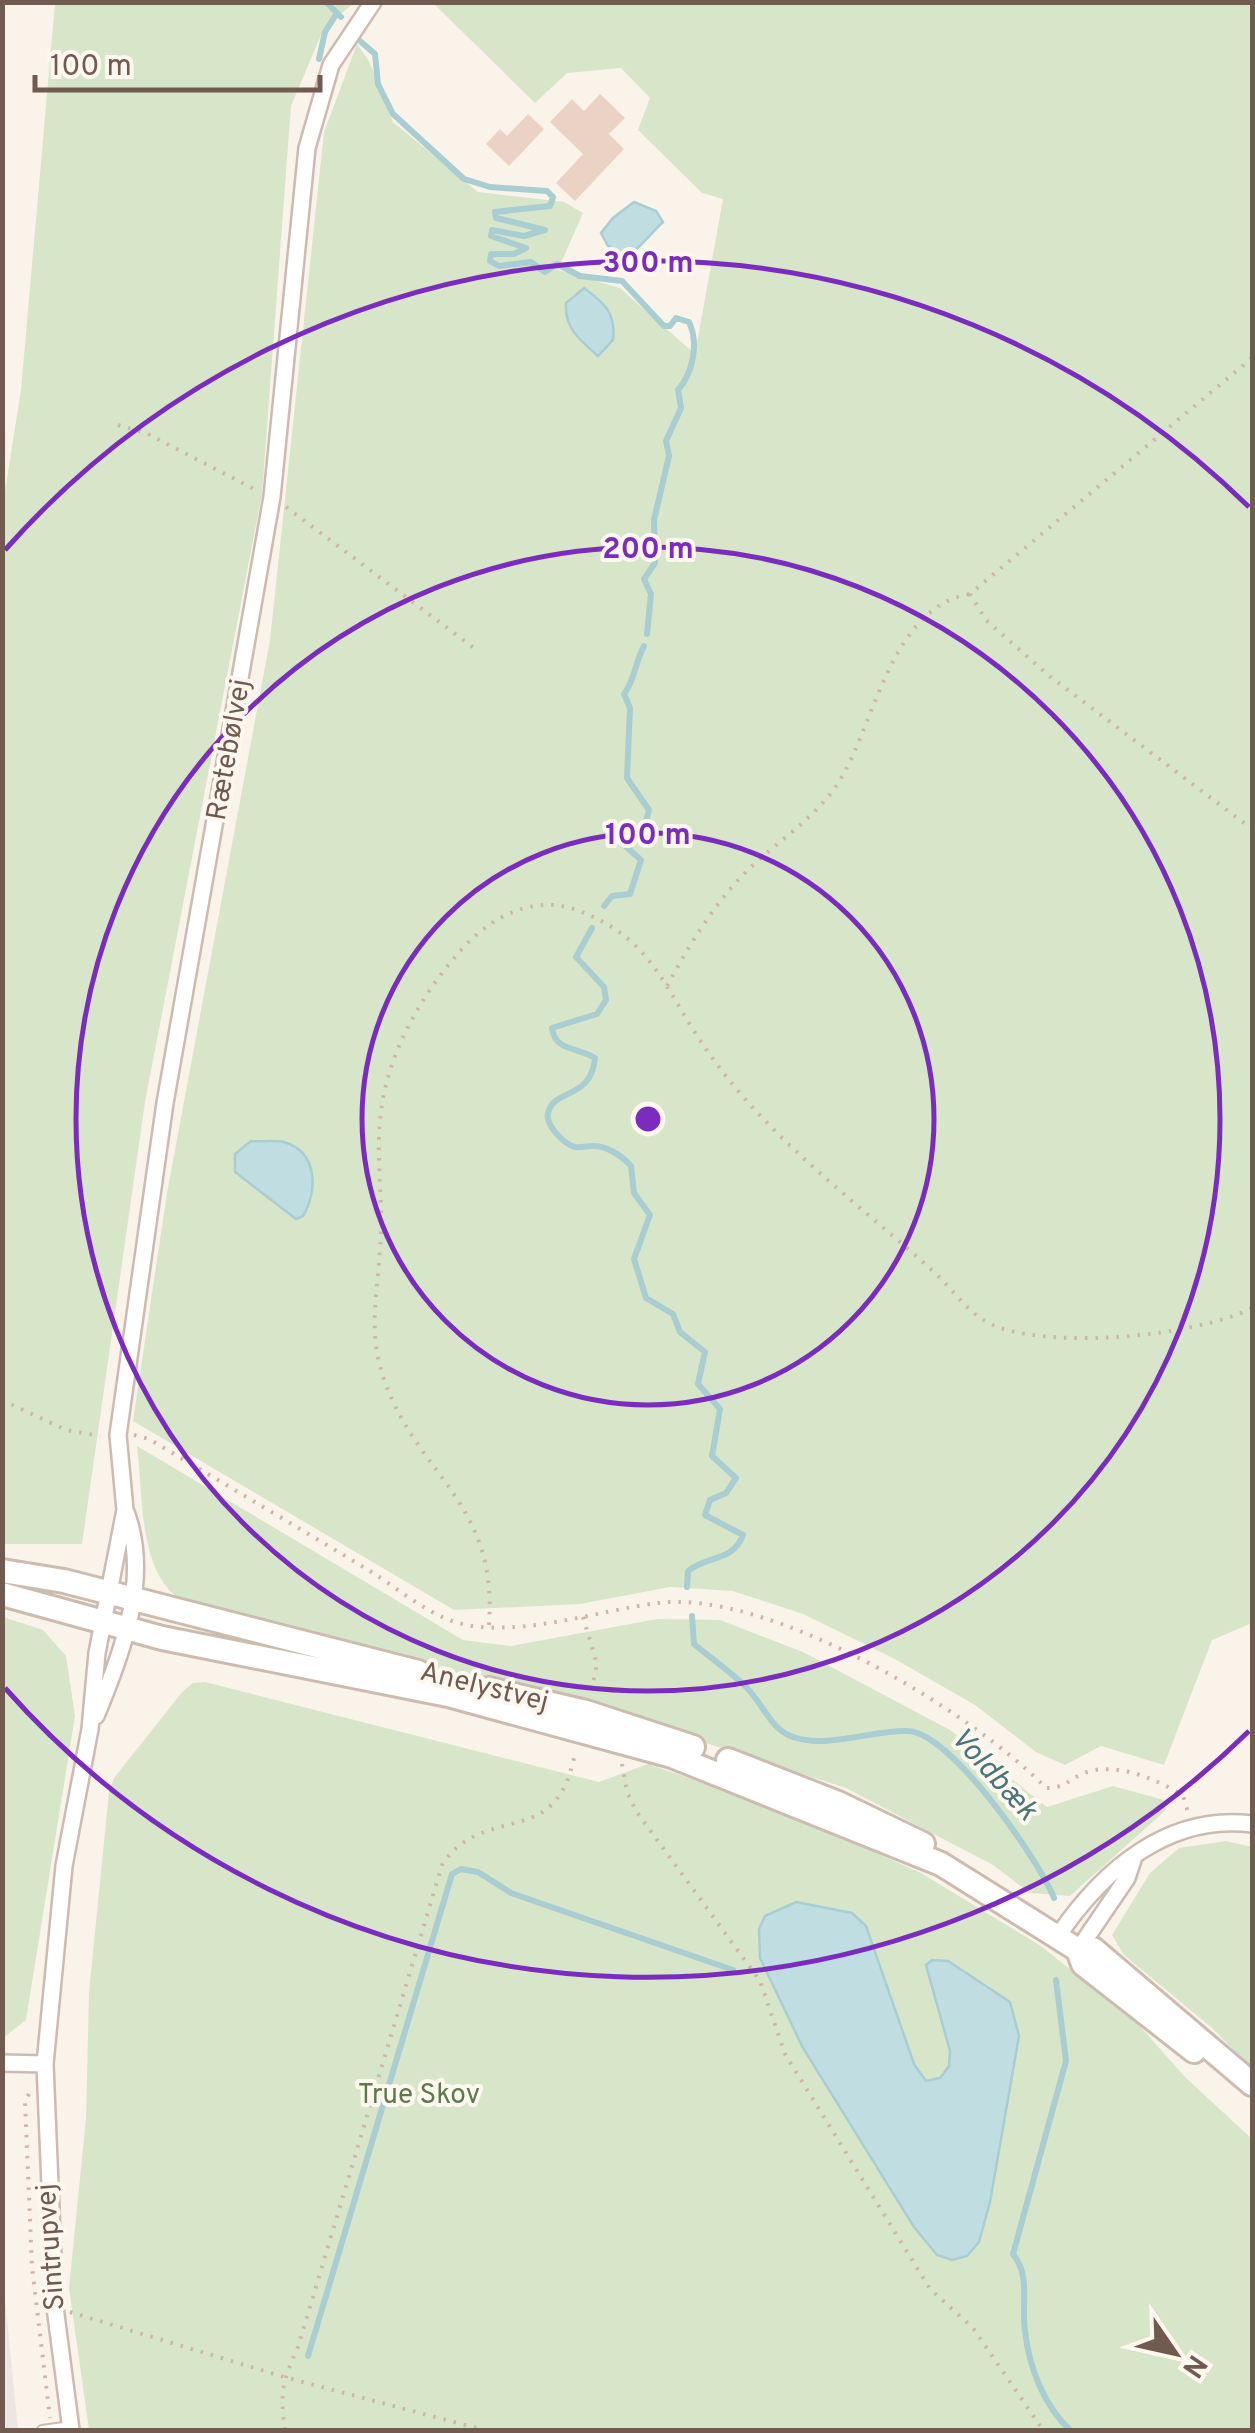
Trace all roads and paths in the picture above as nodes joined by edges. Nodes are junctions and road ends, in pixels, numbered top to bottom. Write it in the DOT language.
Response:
graph roads {
  1 [pos="373,2"];
  2 [pos="1252,358"];
  3 [pos="118,425"];
  4 [pos="272,498"];
  5 [pos="970,594"];
  6 [pos="474,648"];
  7 [pos="1252,829"];
  8 [pos="666,986"];
  9 [pos="1252,1308"];
  10 [pos="2,1400"];
  11 [pos="118,1435"];
  12 [pos="2,1571"];
  13 [pos="2,1594"];
  14 [pos="121,1595"];
  15 [pos="583,1617"];
  16 [pos="489,1624"];
  17 [pos="115,1625"];
  18 [pos="584,1721"];
  19 [pos="90,1729"];
  20 [pos="622,1741"];
  21 [pos="1252,1824"];
  22 [pos="1192,1826"];
  23 [pos="1133,1860"];
  24 [pos="941,1864"];
  25 [pos="1068,1943"];
  26 [pos="2,2064"];
  27 [pos="45,2064"];
  28 [pos="1252,2084"];
  29 [pos="1252,2101"];
  30 [pos="55,2307"];
  31 [pos="284,2378"];
  32 [pos="71,2428"];
  33 [pos="42,2430"];
  34 [pos="285,2430"];
  35 [pos="484,2430"];
  36 [pos="1043,2430"];
  1 -- 4 [label="street, Rætebølvej"];
  2 -- 5 [label="path"];
  3 -- 4 [label="path"];
  4 -- 6 [label="path"];
  4 -- 11 [label="street, Rætebølvej"];
  5 -- 7 [label="path"];
  5 -- 8 [label="path"];
  8 -- 9 [label="path"];
  8 -- 16 [label="path"];
  10 -- 11 [label="path"];
  11 -- 14 [label="street, Rætebølvej"];
  11 -- 16 [label="path"];
  12 -- 14 [label="street, Anelystvej"];
  13 -- 17 [label="street, Anelystvej"];
  14 -- 17 [label="street, Sintrupvej"];
  14 -- 18 [label="street, Anelystvej"];
  15 -- 16 [label="path"];
  15 -- 18 [label="path"];
  15 -- 22 [label="path"];
  17 -- 18 [label="street, Anelystvej"];
  17 -- 19 [label="street, Sintrupvej"];
  17 -- 19 [label="street, Sintrupvej"];
  18 -- 20 [label="street, Anelystvej"];
  18 -- 24 [label="street, Anelystvej"];
  18 -- 31 [label="path"];
  19 -- 27 [label="street, Sintrupvej"];
  20 -- 24 [label="street, Anelystvej"];
  20 -- 36 [label="path"];
  21 -- 22 [label="street"];
  22 -- 23 [label="street"];
  23 -- 25 [label="street"];
  23 -- 25 [label="street"];
  24 -- 25 [label="street, Anelystvej"];
  25 -- 28 [label="street, Anelystvej"];
  25 -- 29 [label="street, Anelystvej"];
  26 -- 27 [label="street"];
  27 -- 30 [label="street, Sintrupvej"];
  30 -- 31 [label="path"];
  30 -- 32 [label="street, Sintrupvej"];
  31 -- 34 [label="path"];
  31 -- 35 [label="path"];
  32 -- 33 [label="lane"];
}
